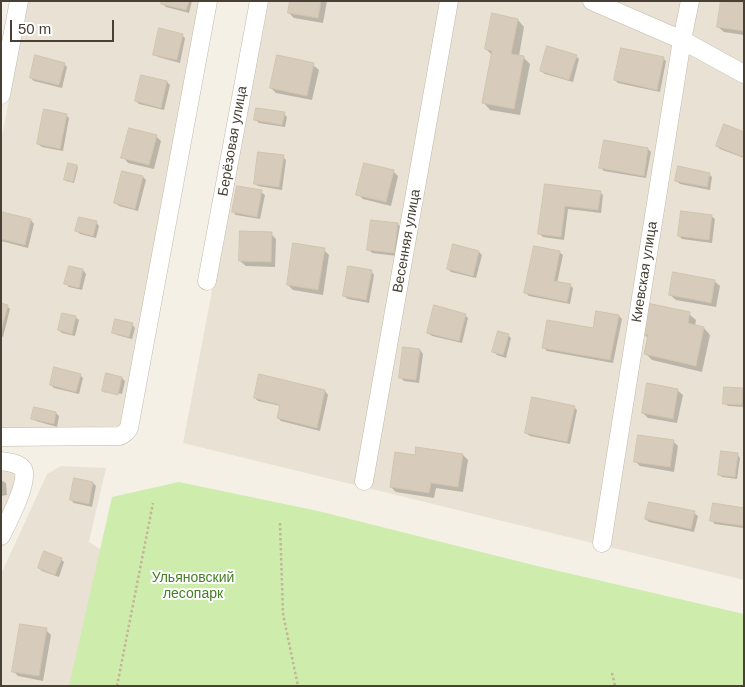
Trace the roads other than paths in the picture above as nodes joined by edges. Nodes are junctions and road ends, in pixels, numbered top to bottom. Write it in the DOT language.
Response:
graph roads {
  1 [pos="19,1"];
  2 [pos="208,1"];
  3 [pos="259,1"];
  4 [pos="449,1"];
  5 [pos="592,1"];
  6 [pos="690,1"];
  7 [pos="682,40"];
  8 [pos="744,74"];
  9 [pos="1,95"];
  10 [pos="207,281"];
  11 [pos="1,437"];
  12 [pos="1,461"];
  13 [pos="364,481"];
  14 [pos="1,536"];
  15 [pos="602,543"];
  1 -- 9 [label="street"];
  2 -- 11 [label="street"];
  3 -- 10 [label="street, Берёзовая улица"];
  4 -- 13 [label="street, Весенняя улица"];
  5 -- 7 [label="street"];
  6 -- 7 [label="street, Киевская улица"];
  7 -- 8 [label="street"];
  7 -- 15 [label="street, Киевская улица"];
  12 -- 14 [label="street"];
}
